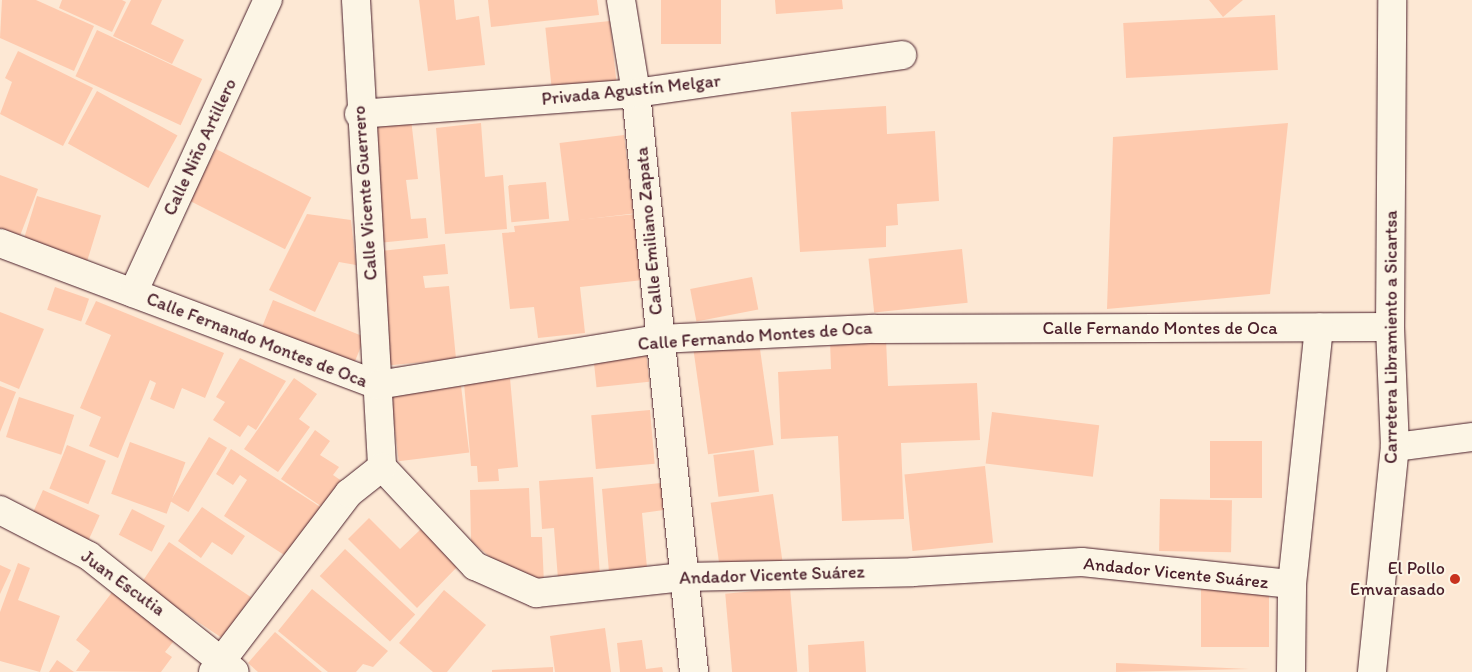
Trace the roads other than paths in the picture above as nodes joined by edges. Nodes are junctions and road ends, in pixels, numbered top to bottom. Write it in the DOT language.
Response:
graph roads {
  1 [pos="268,0"];
  2 [pos="356,0"];
  3 [pos="621,0"];
  4 [pos="1392,0"];
  5 [pos="902,55"];
  6 [pos="636,93"];
  7 [pos="359,114"];
  8 [pos="0,243"];
  9 [pos="134,293"];
  10 [pos="1319,327"];
  11 [pos="1390,327"];
  12 [pos="659,339"];
  13 [pos="378,385"];
  14 [pos="1472,437"];
  15 [pos="1395,447"];
  16 [pos="382,467"];
  17 [pos="0,510"];
  18 [pos="683,577"];
  19 [pos="1292,584"];
  20 [pos="224,668"];
  21 [pos="694,672"];
  22 [pos="1291,672"];
  23 [pos="1372,672"];
  1 -- 9 [label="street, Calle Niño Artillero"];
  2 -- 7 [label="street, Calle Vicente Guerrero"];
  3 -- 6 [label="street, Calle Emiliano Zapata"];
  4 -- 11 [label="street, Carretera Libramiento a Sicartsa"];
  5 -- 6 [label="street, Privada Agustín Melgar"];
  6 -- 7 [label="street, Privada Agustín Melgar"];
  6 -- 12 [label="street, Calle Emiliano Zapata"];
  7 -- 13 [label="street, Calle Vicente Guerrero"];
  8 -- 9 [label="street, Calle Fernando Montes de Oca"];
  9 -- 13 [label="street, Calle Fernando Montes de Oca"];
  10 -- 11 [label="street, Calle Fernando Montes de Oca"];
  10 -- 12 [label="street, Calle Fernando Montes de Oca"];
  10 -- 19 [label="street"];
  11 -- 15 [label="street, Carretera Libramiento a Sicartsa"];
  12 -- 13 [label="street, Calle Fernando Montes de Oca"];
  12 -- 18 [label="street, Calle Emiliano Zapata"];
  13 -- 16 [label="street"];
  14 -- 15 [label="street"];
  15 -- 23 [label="street, Carretera Libramiento a Sicartsa"];
  16 -- 18 [label="street, Andador Vicente Suárez"];
  16 -- 20 [label="street"];
  17 -- 20 [label="street, Juan Escutia"];
  18 -- 19 [label="street, Andador Vicente Suárez"];
  18 -- 21 [label="street, Calle Emiliano Zapata"];
  19 -- 22 [label="street"];
}
